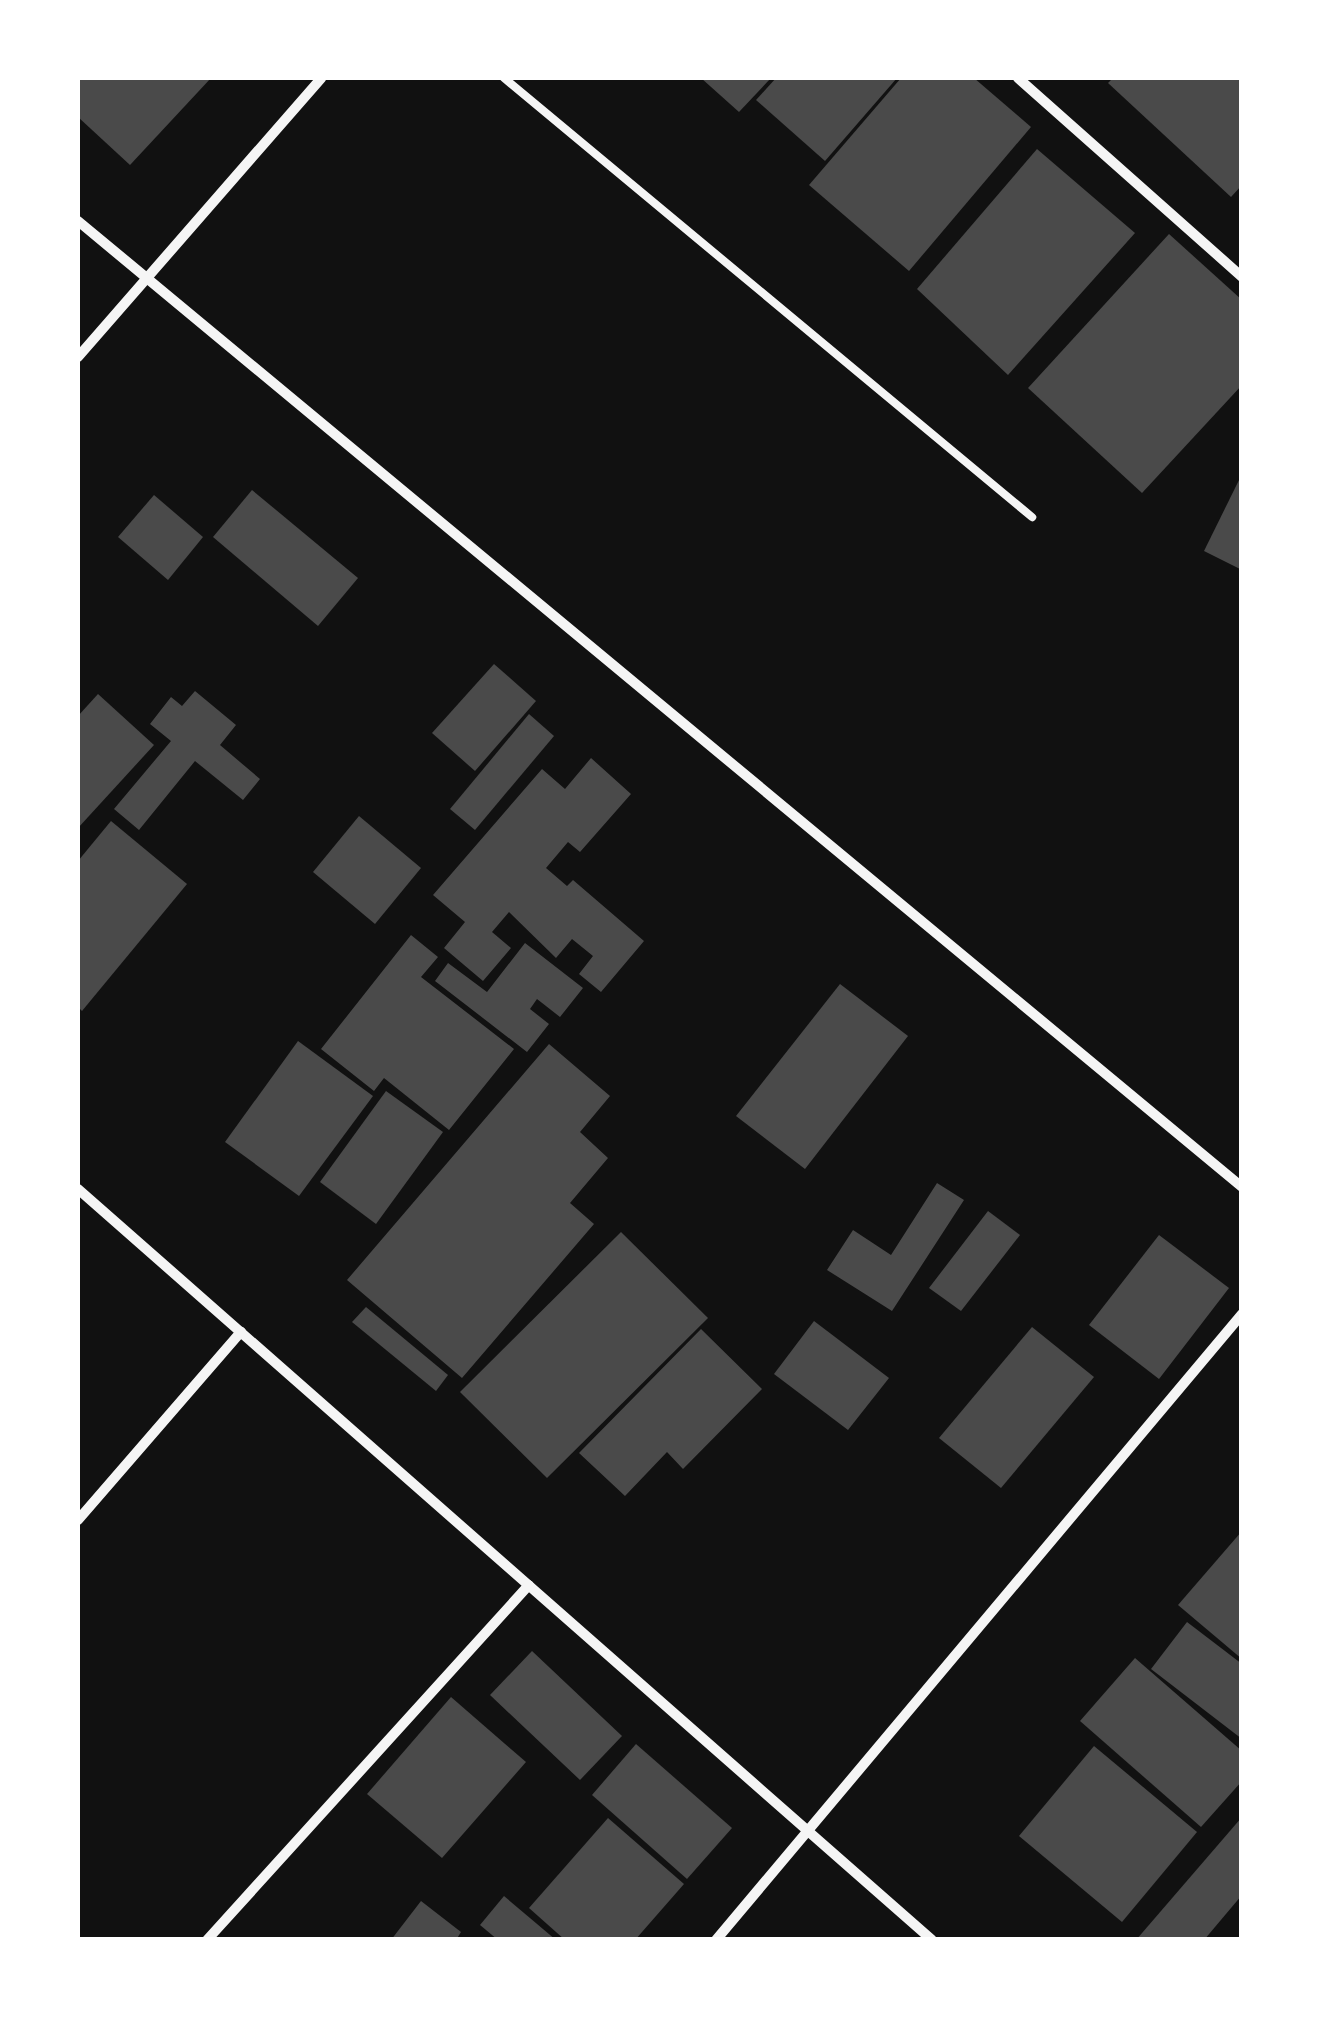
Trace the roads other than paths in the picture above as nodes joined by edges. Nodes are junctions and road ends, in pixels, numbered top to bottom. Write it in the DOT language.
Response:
graph roads {
  1 [pos="320,78"];
  2 [pos="504,78"];
  3 [pos="1018,78"];
  4 [pos="78,221"];
  5 [pos="1242,277"];
  6 [pos="146,278"];
  7 [pos="78,357"];
  8 [pos="1032,517"];
  9 [pos="1242,1187"];
  10 [pos="78,1189"];
  11 [pos="1242,1314"];
  12 [pos="241,1332"];
  13 [pos="78,1520"];
  14 [pos="529,1586"];
  15 [pos="809,1831"];
  16 [pos="208,1940"];
  17 [pos="716,1940"];
  18 [pos="932,1940"];
  1 -- 6 [label="street"];
  2 -- 8 [label="lane"];
  3 -- 5 [label="street"];
  4 -- 6 [label="street"];
  6 -- 7 [label="street"];
  6 -- 9 [label="street"];
  10 -- 12 [label="street"];
  11 -- 15 [label="street"];
  12 -- 13 [label="street"];
  12 -- 14 [label="street"];
  14 -- 15 [label="street"];
  14 -- 16 [label="street"];
  15 -- 17 [label="street"];
  15 -- 18 [label="street"];
}
